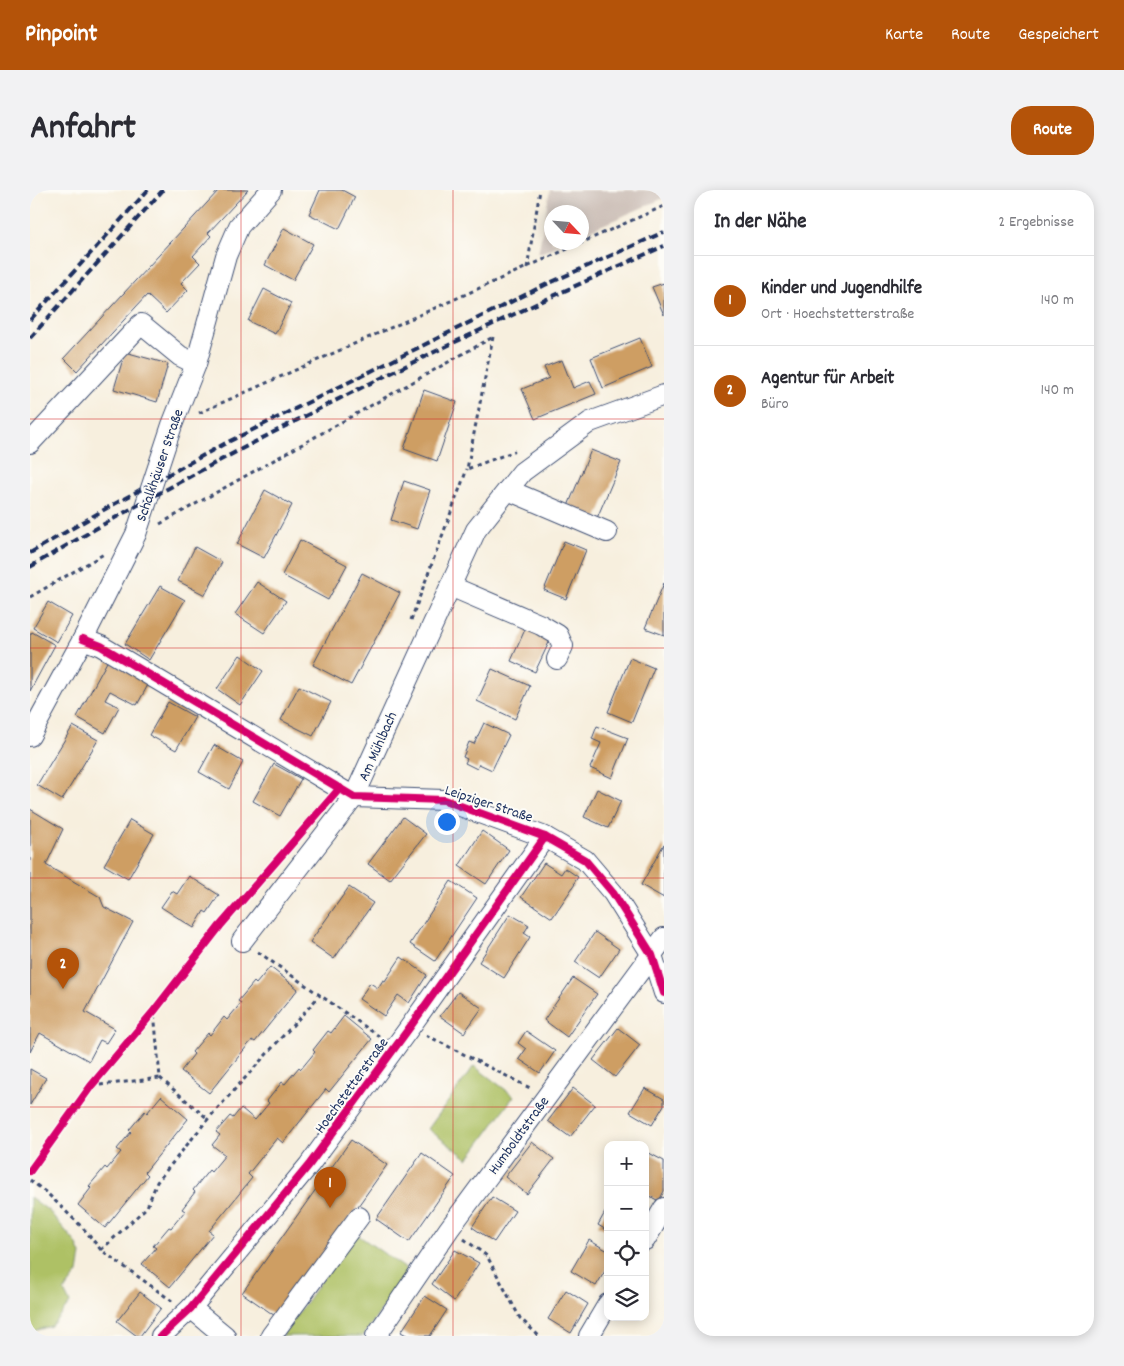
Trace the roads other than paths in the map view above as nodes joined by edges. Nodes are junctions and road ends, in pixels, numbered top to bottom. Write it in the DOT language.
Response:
graph roads {
  1 [pos="271,190"];
  2 [pos="196,364"];
  3 [pos="664,395"];
  4 [pos="30,442"];
  5 [pos="508,490"];
  6 [pos="607,532"];
  7 [pos="450,586"];
  8 [pos="83,639"];
  9 [pos="557,659"];
  10 [pos="30,736"];
  11 [pos="354,797"];
  12 [pos="545,837"];
  13 [pos="664,938"];
  14 [pos="242,941"];
  15 [pos="652,955"];
  16 [pos="664,993"];
  17 [pos="664,1208"];
  18 [pos="358,1217"];
  19 [pos="649,1233"];
  20 [pos="189,1310"];
  21 [pos="604,1311"];
  22 [pos="161,1336"];
  23 [pos="225,1336"];
  24 [pos="271,1336"];
  25 [pos="376,1336"];
  26 [pos="589,1336"];
  1 -- 2 [label="street, Schalkhäuser Straße"];
  2 -- 4 [label="street"];
  2 -- 8 [label="street, Schalkhäuser Straße"];
  3 -- 5 [label="street, Am Mühlbach"];
  5 -- 6 [label="street"];
  5 -- 7 [label="street, Am Mühlbach"];
  7 -- 9 [label="street"];
  7 -- 11 [label="street, Am Mühlbach"];
  8 -- 10 [label="street, Schalkhäuser Straße"];
  8 -- 11 [label="street, Leipziger Straße"];
  11 -- 12 [label="street, Leipziger Straße"];
  11 -- 14 [label="street, Am Mühlbach"];
  12 -- 15 [label="street, Leipziger Straße"];
  12 -- 20 [label="street, Hoechstetterstraße"];
  13 -- 15 [label="street, Humboldtstraße"];
  15 -- 16 [label="street, Leipziger Straße"];
  15 -- 25 [label="street, Humboldtstraße"];
  17 -- 19 [label="street"];
  18 -- 24 [label="street"];
  20 -- 22 [label="street, Hoechstetterstraße"];
  20 -- 23 [label="street"];
  21 -- 26 [label="street"];
}
